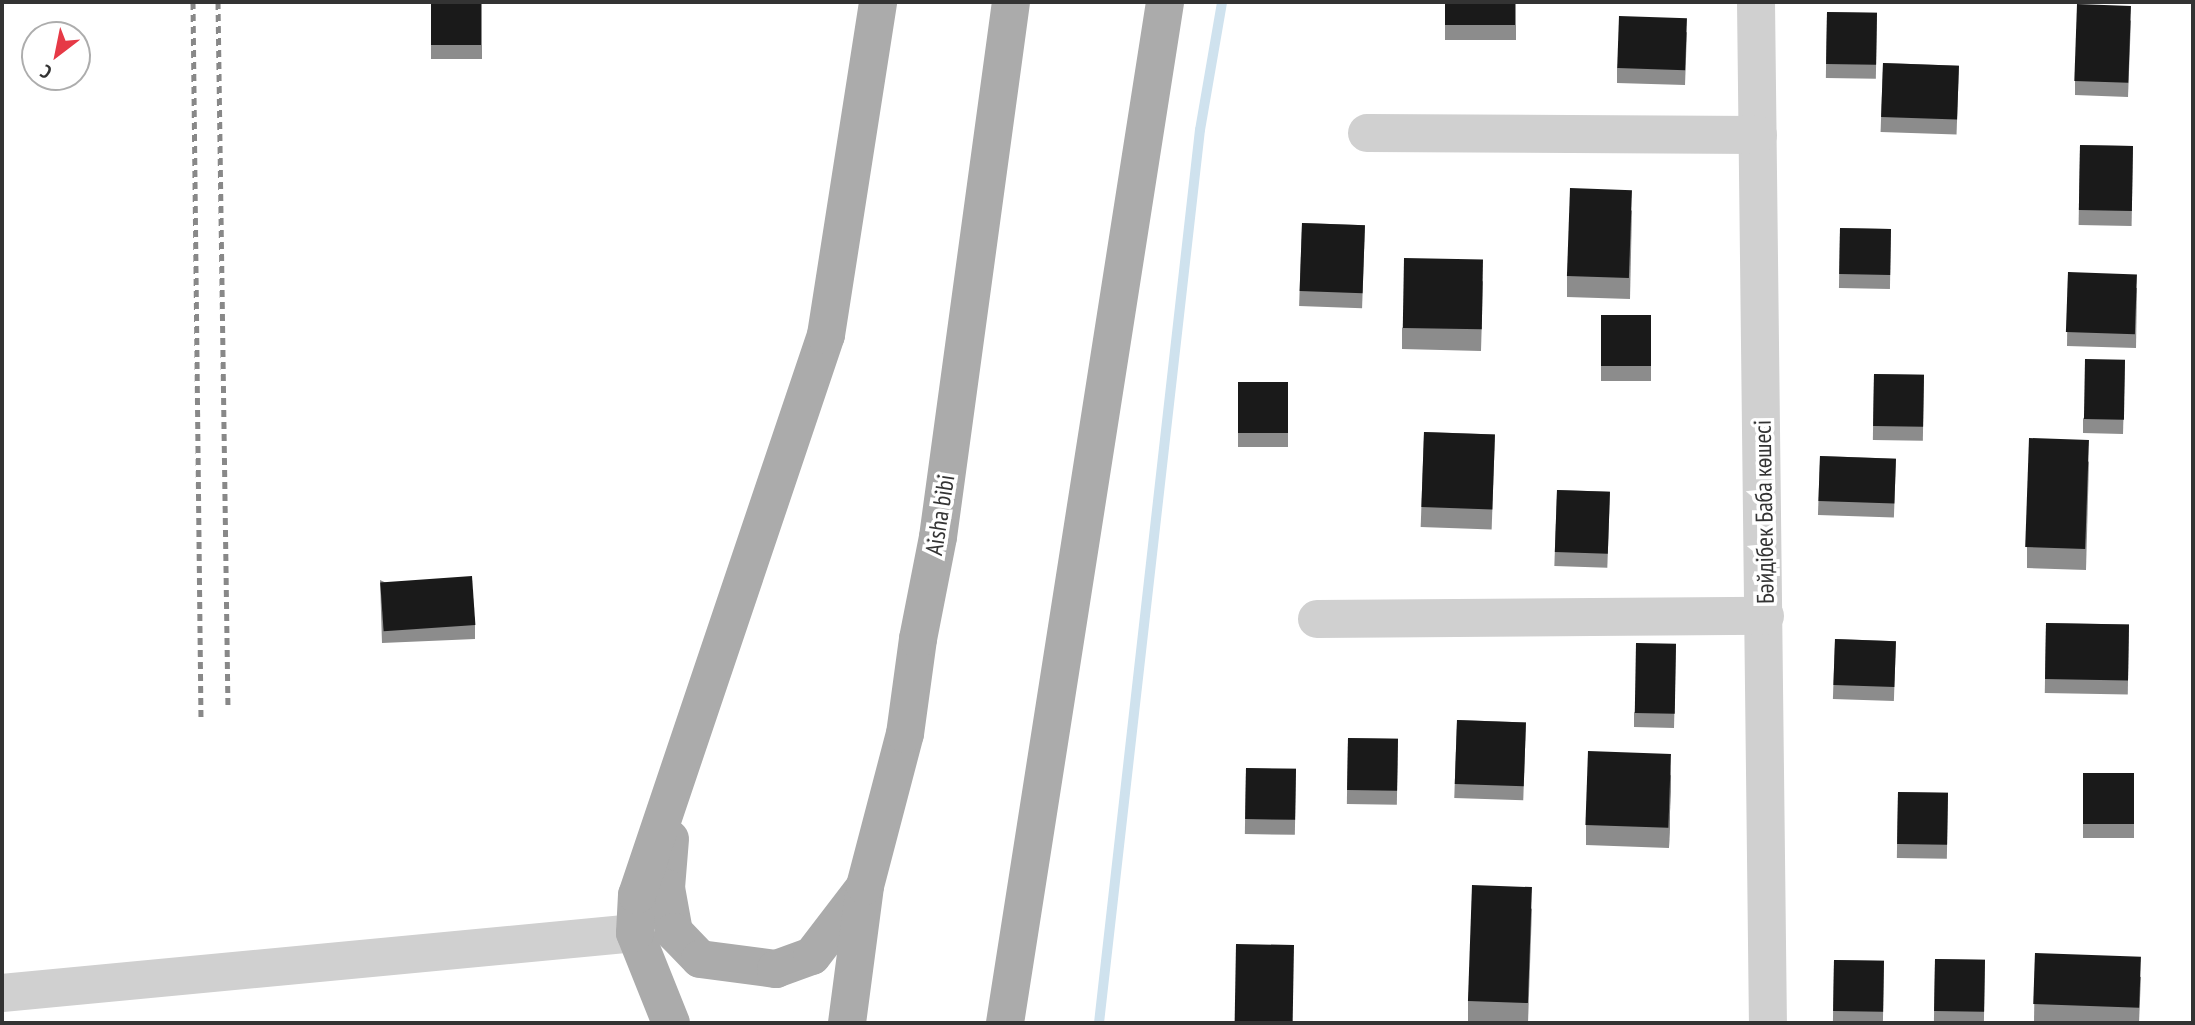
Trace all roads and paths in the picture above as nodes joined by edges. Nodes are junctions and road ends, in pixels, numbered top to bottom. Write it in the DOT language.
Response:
graph roads {
  1 [pos="878,2"];
  2 [pos="1011,2"];
  3 [pos="1165,2"];
  4 [pos="1756,2"];
  5 [pos="1367,133"];
  6 [pos="1758,135"];
  7 [pos="1765,616"];
  8 [pos="1317,619"];
  9 [pos="674,790"];
  10 [pos="866,887"];
  11 [pos="635,933"];
  12 [pos="2,993"];
  13 [pos="671,1023"];
  14 [pos="847,1023"];
  15 [pos="1005,1023"];
  16 [pos="1768,1023"];
  1 -- 9 [label="main road"];
  2 -- 10 [label="main road, Aisha bibi"];
  3 -- 15 [label="main road"];
  4 -- 6 [label="street, Бәйдібек Баба көшесі"];
  5 -- 6 [label="street"];
  6 -- 7 [label="street, Бәйдібек Баба көшесі"];
  7 -- 8 [label="street"];
  7 -- 16 [label="street, Бәйдібек Баба көшесі"];
  9 -- 10 [label="main road"];
  9 -- 11 [label="main road"];
  10 -- 14 [label="main road, Aisha bibi"];
  11 -- 12 [label="street"];
  11 -- 13 [label="main road"];
}
